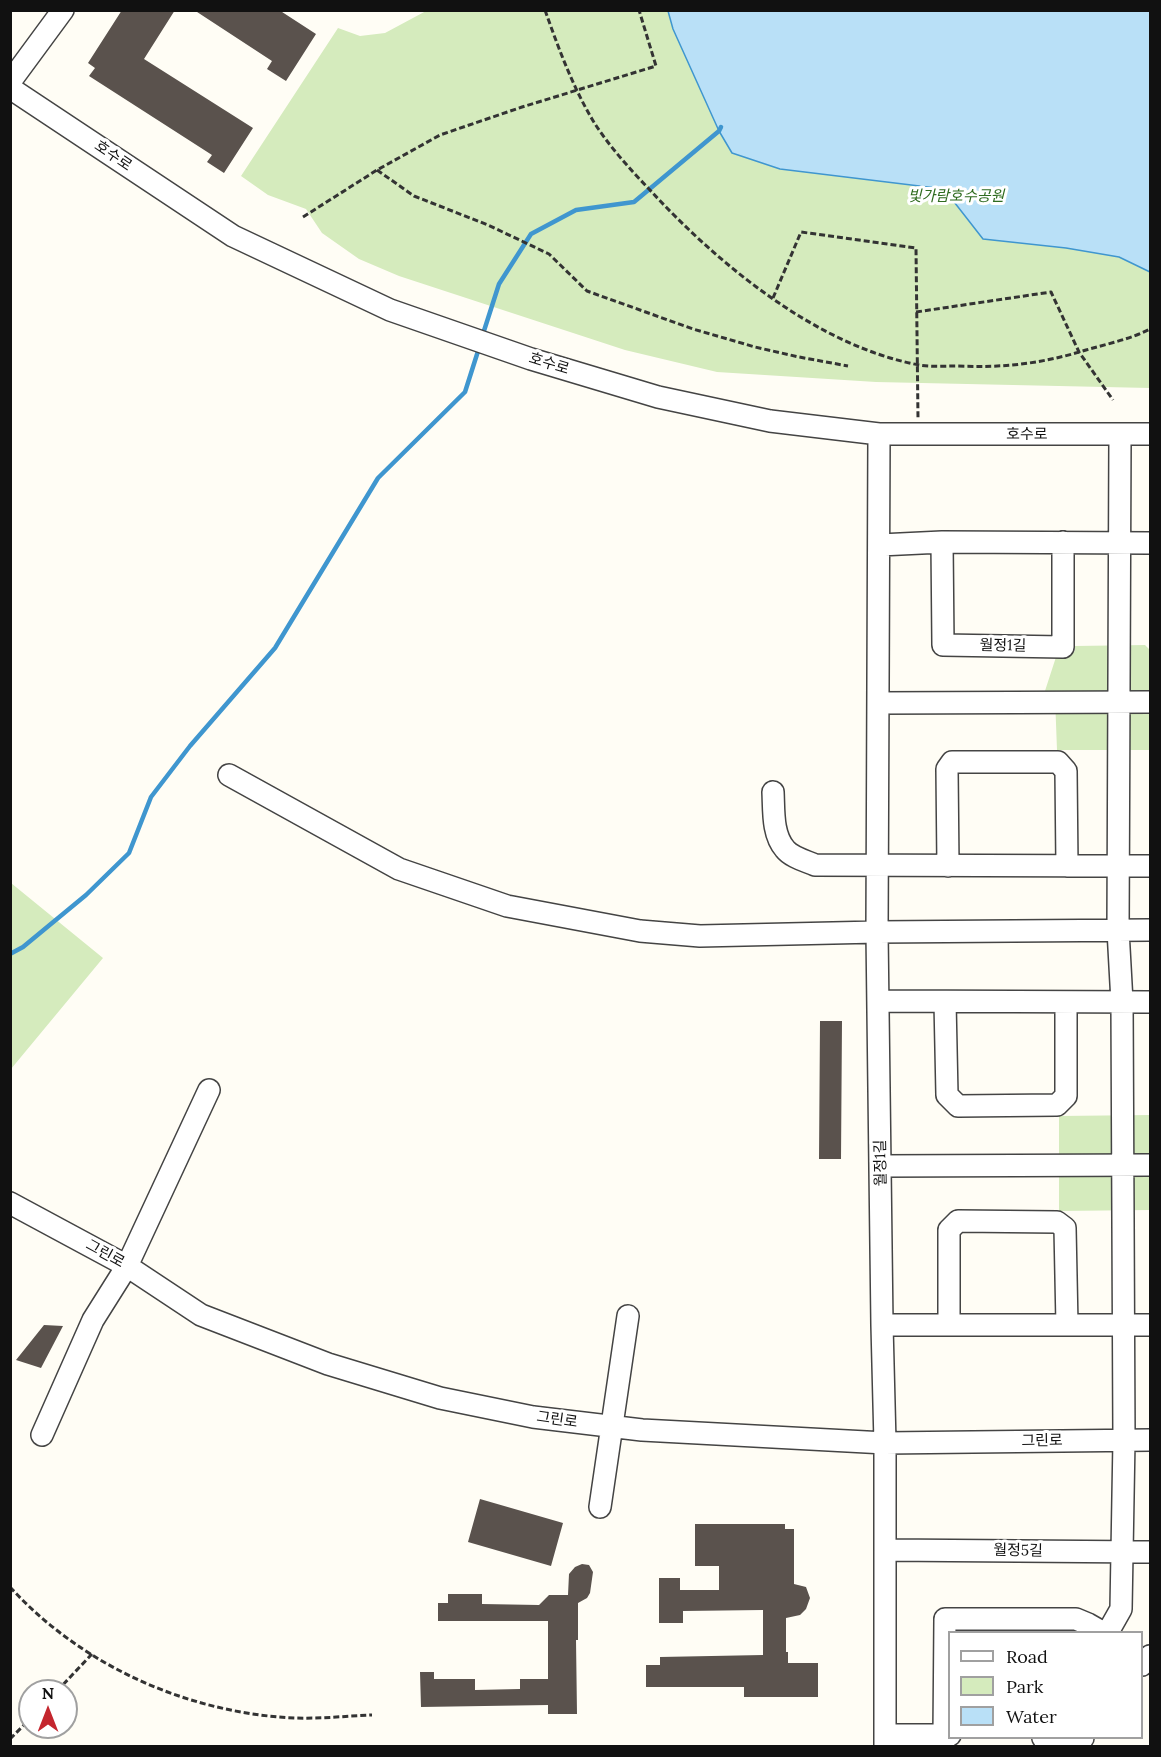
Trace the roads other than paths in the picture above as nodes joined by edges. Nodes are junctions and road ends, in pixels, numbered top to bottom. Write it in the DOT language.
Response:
graph roads {
  1 [pos="63,10"];
  2 [pos="10,82"];
  3 [pos="10,88"];
  4 [pos="879,434"];
  5 [pos="1150,434"];
  6 [pos="1120,435"];
  7 [pos="942,542"];
  8 [pos="1063,542"];
  9 [pos="1120,543"];
  10 [pos="1150,543"];
  11 [pos="880,545"];
  12 [pos="1118,702"];
  13 [pos="1150,702"];
  14 [pos="878,703"];
  15 [pos="229,775"];
  16 [pos="773,792"];
  17 [pos="878,866"];
  18 [pos="948,866"];
  19 [pos="1067,866"];
  20 [pos="1118,866"];
  21 [pos="1150,866"];
  22 [pos="1118,930"];
  23 [pos="1150,930"];
  24 [pos="877,932"];
  25 [pos="878,1001"];
  26 [pos="945,1002"];
  27 [pos="1066,1002"];
  28 [pos="1122,1002"];
  29 [pos="1150,1002"];
  30 [pos="209,1090"];
  31 [pos="1123,1165"];
  32 [pos="1150,1165"];
  33 [pos="882,1166"];
  34 [pos="10,1203"];
  35 [pos="127,1266"];
  36 [pos="628,1316"];
  37 [pos="882,1325"];
  38 [pos="949,1325"];
  39 [pos="1067,1325"];
  40 [pos="1123,1325"];
  41 [pos="1150,1325"];
  42 [pos="612,1427"];
  43 [pos="42,1435"];
  44 [pos="1124,1440"];
  45 [pos="1150,1440"];
  46 [pos="885,1443"];
  47 [pos="600,1507"];
  48 [pos="885,1550"];
  49 [pos="1121,1552"];
  50 [pos="1150,1552"];
  51 [pos="1100,1631"];
  52 [pos="1109,1631"];
  53 [pos="947,1735"];
  54 [pos="1047,1739"];
  55 [pos="885,1741"];
  56 [pos="1061,1746"];
  1 -- 2 [label="street"];
  3 -- 4 [label="street, 호수로"];
  4 -- 6 [label="street, 호수로"];
  4 -- 11 [label="street, 월정1길"];
  5 -- 6 [label="street, 호수로"];
  6 -- 9 [label="street"];
  7 -- 8 [label="street"];
  7 -- 8 [label="street, 월정1길"];
  7 -- 11 [label="street"];
  8 -- 9 [label="street"];
  9 -- 10 [label="street"];
  9 -- 12 [label="street"];
  11 -- 14 [label="street, 월정1길"];
  12 -- 13 [label="street"];
  12 -- 14 [label="street"];
  12 -- 20 [label="street"];
  14 -- 17 [label="street, 월정1길"];
  15 -- 24 [label="street"];
  16 -- 17 [label="street"];
  17 -- 18 [label="street"];
  17 -- 24 [label="street, 월정1길"];
  18 -- 19 [label="street"];
  18 -- 19 [label="street"];
  19 -- 20 [label="street"];
  20 -- 21 [label="street"];
  20 -- 22 [label="street"];
  22 -- 23 [label="street"];
  22 -- 24 [label="street"];
  22 -- 28 [label="street"];
  24 -- 25 [label="street, 월정1길"];
  25 -- 26 [label="street"];
  25 -- 33 [label="street, 월정1길"];
  26 -- 27 [label="street"];
  26 -- 27 [label="street"];
  27 -- 28 [label="street"];
  28 -- 29 [label="street"];
  28 -- 31 [label="street"];
  30 -- 35 [label="street"];
  31 -- 32 [label="street"];
  31 -- 33 [label="street"];
  31 -- 40 [label="street"];
  33 -- 37 [label="street, 월정1길"];
  34 -- 35 [label="street, 그린로"];
  35 -- 42 [label="street, 그린로"];
  35 -- 43 [label="street"];
  36 -- 42 [label="street"];
  37 -- 38 [label="street"];
  37 -- 46 [label="street, 월정1길"];
  38 -- 39 [label="street"];
  38 -- 39 [label="street"];
  39 -- 40 [label="street"];
  40 -- 41 [label="street"];
  40 -- 44 [label="street"];
  42 -- 46 [label="street, 그린로"];
  42 -- 47 [label="street"];
  44 -- 45 [label="street, 그린로"];
  44 -- 46 [label="street, 그린로"];
  44 -- 49 [label="street"];
  46 -- 48 [label="street"];
  48 -- 49 [label="street, 월정5길"];
  48 -- 55 [label="street"];
  49 -- 50 [label="street, 월정5길"];
  49 -- 52 [label="street"];
  51 -- 53 [label="street"];
  53 -- 55 [label="street"];
  54 -- 56 [label="street"];
}
